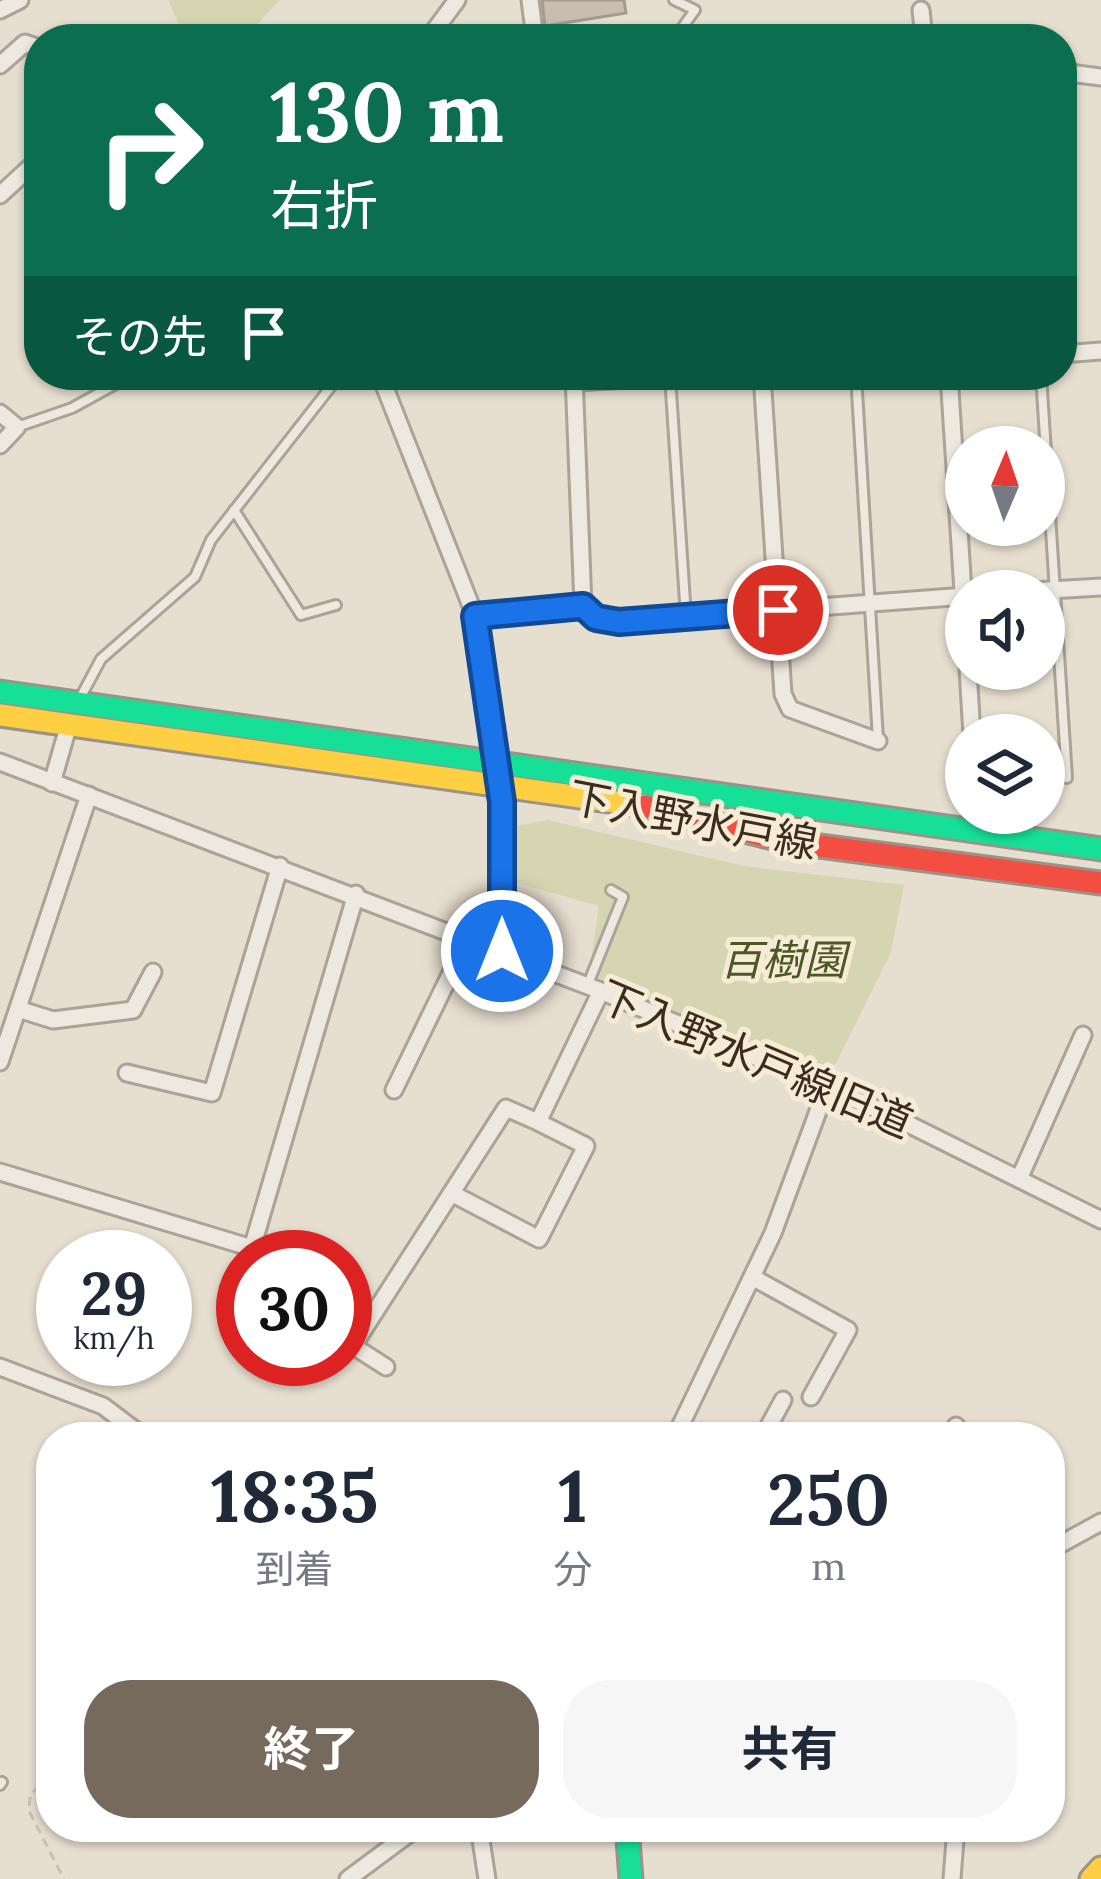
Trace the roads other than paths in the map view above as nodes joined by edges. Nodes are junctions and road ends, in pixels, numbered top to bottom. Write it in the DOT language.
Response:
graph roads {
  1 [pos="20,0"];
  2 [pos="674,0"];
  3 [pos="0,10"];
  4 [pos="921,10"];
  5 [pos="685,24"];
  6 [pos="922,24"];
  7 [pos="24,44"];
  8 [pos="0,65"];
  9 [pos="24,173"];
  10 [pos="0,195"];
  11 [pos="105,390"];
  12 [pos="328,390"];
  13 [pos="386,390"];
  14 [pos="575,390"];
  15 [pos="671,390"];
  16 [pos="763,390"];
  17 [pos="857,390"];
  18 [pos="950,390"];
  19 [pos="1042,390"];
  20 [pos="0,413"];
  21 [pos="17,427"];
  22 [pos="0,445"];
  23 [pos="234,510"];
  24 [pos="963,570"];
  25 [pos="1056,570"];
  26 [pos="1101,587"];
  27 [pos="1065,589"];
  28 [pos="945,598"];
  29 [pos="869,604"];
  30 [pos="337,605"];
  31 [pos="583,606"];
  32 [pos="778,610"];
  33 [pos="475,616"];
  34 [pos="686,617"];
  35 [pos="1062,690"];
  36 [pos="0,692"];
  37 [pos="73,713"];
  38 [pos="0,715"];
  39 [pos="878,742"];
  40 [pos="0,762"];
  41 [pos="498,775"];
  42 [pos="1067,778"];
  43 [pos="52,783"];
  44 [pos="88,795"];
  45 [pos="1101,849"];
  46 [pos="280,866"];
  47 [pos="1101,883"];
  48 [pos="611,890"];
  49 [pos="356,894"];
  50 [pos="468,938"];
  51 [pos="502,951"];
  52 [pos="153,972"];
  53 [pos="594,988"];
  54 [pos="18,1009"];
  55 [pos="1083,1035"];
  56 [pos="0,1063"];
  57 [pos="127,1073"];
  58 [pos="827,1087"];
  59 [pos="394,1090"];
  60 [pos="538,1122"];
  61 [pos="0,1172"];
  62 [pos="1019,1179"];
  63 [pos="453,1194"];
  64 [pos="1101,1220"];
  65 [pos="256,1230"];
  66 [pos="216,1237"];
  67 [pos="752,1277"];
  68 [pos="372,1310"];
  69 [pos="372,1358"];
  70 [pos="0,1367"];
  71 [pos="386,1367"];
  72 [pos="811,1396"];
  73 [pos="784,1400"];
  74 [pos="125,1422"];
  75 [pos="682,1422"];
  76 [pos="772,1422"];
  77 [pos="1101,1522"];
  78 [pos="1065,1542"];
  79 [pos="398,1842"];
  80 [pos="481,1842"];
  81 [pos="628,1842"];
  82 [pos="955,1842"];
  83 [pos="1101,1868"];
  84 [pos="348,1879"];
  85 [pos="487,1879"];
  86 [pos="631,1879"];
  87 [pos="952,1879"];
  88 [pos="1091,1879"];
  1 -- 3 [label="street"];
  2 -- 5 [label="lane"];
  4 -- 6 [label="street"];
  7 -- 8 [label="street"];
  9 -- 10 [label="street"];
  11 -- 21 [label="lane"];
  12 -- 23 [label="lane"];
  13 -- 33 [label="street"];
  14 -- 31 [label="street"];
  15 -- 34 [label="lane"];
  16 -- 32 [label="street"];
  17 -- 29 [label="lane"];
  18 -- 24 [label="street"];
  19 -- 25 [label="lane"];
  20 -- 21 [label="street"];
  21 -- 22 [label="street"];
  23 -- 30 [label="lane"];
  23 -- 37 [label="lane"];
  26 -- 27 [label="street"];
  28 -- 29 [label="street"];
  29 -- 32 [label="street"];
  29 -- 39 [label="lane"];
  31 -- 33 [label="street"];
  31 -- 34 [label="street"];
  32 -- 34 [label="street"];
  32 -- 39 [label="street"];
  33 -- 41 [label="street"];
  35 -- 42 [label="lane"];
  36 -- 37 [label="main road, 下入野水戸線"];
  37 -- 38 [label="main road, 下入野水戸線"];
  37 -- 41 [label="main road, 下入野水戸線"];
  37 -- 43 [label="street"];
  40 -- 43 [label="street, 下入野水戸線旧道"];
  41 -- 45 [label="main road, 下入野水戸線"];
  41 -- 47 [label="main road, 下入野水戸線"];
  41 -- 51 [label="street"];
  43 -- 44 [label="street, 下入野水戸線旧道"];
  44 -- 46 [label="street, 下入野水戸線旧道"];
  44 -- 54 [label="street"];
  46 -- 49 [label="street, 下入野水戸線旧道"];
  46 -- 57 [label="street"];
  48 -- 53 [label="lane"];
  49 -- 50 [label="street, 下入野水戸線旧道"];
  49 -- 65 [label="street"];
  50 -- 51 [label="street, 下入野水戸線旧道"];
  50 -- 59 [label="street"];
  51 -- 53 [label="street, 下入野水戸線旧道"];
  52 -- 54 [label="street"];
  53 -- 58 [label="street, 下入野水戸線旧道"];
  53 -- 60 [label="street"];
  54 -- 56 [label="street"];
  55 -- 62 [label="street"];
  58 -- 62 [label="street, 下入野水戸線旧道"];
  58 -- 67 [label="street"];
  60 -- 63 [label="street"];
  60 -- 63 [label="street"];
  61 -- 66 [label="street"];
  62 -- 64 [label="street, 下入野水戸線旧道"];
  63 -- 68 [label="street"];
  67 -- 72 [label="street"];
  67 -- 75 [label="street"];
  69 -- 71 [label="street"];
  70 -- 74 [label="street"];
  73 -- 76 [label="street"];
  77 -- 78 [label="street"];
  79 -- 84 [label="street"];
  80 -- 85 [label="street"];
  81 -- 86 [label="main road"];
  82 -- 87 [label="street"];
  83 -- 88 [label="main road"];
}
